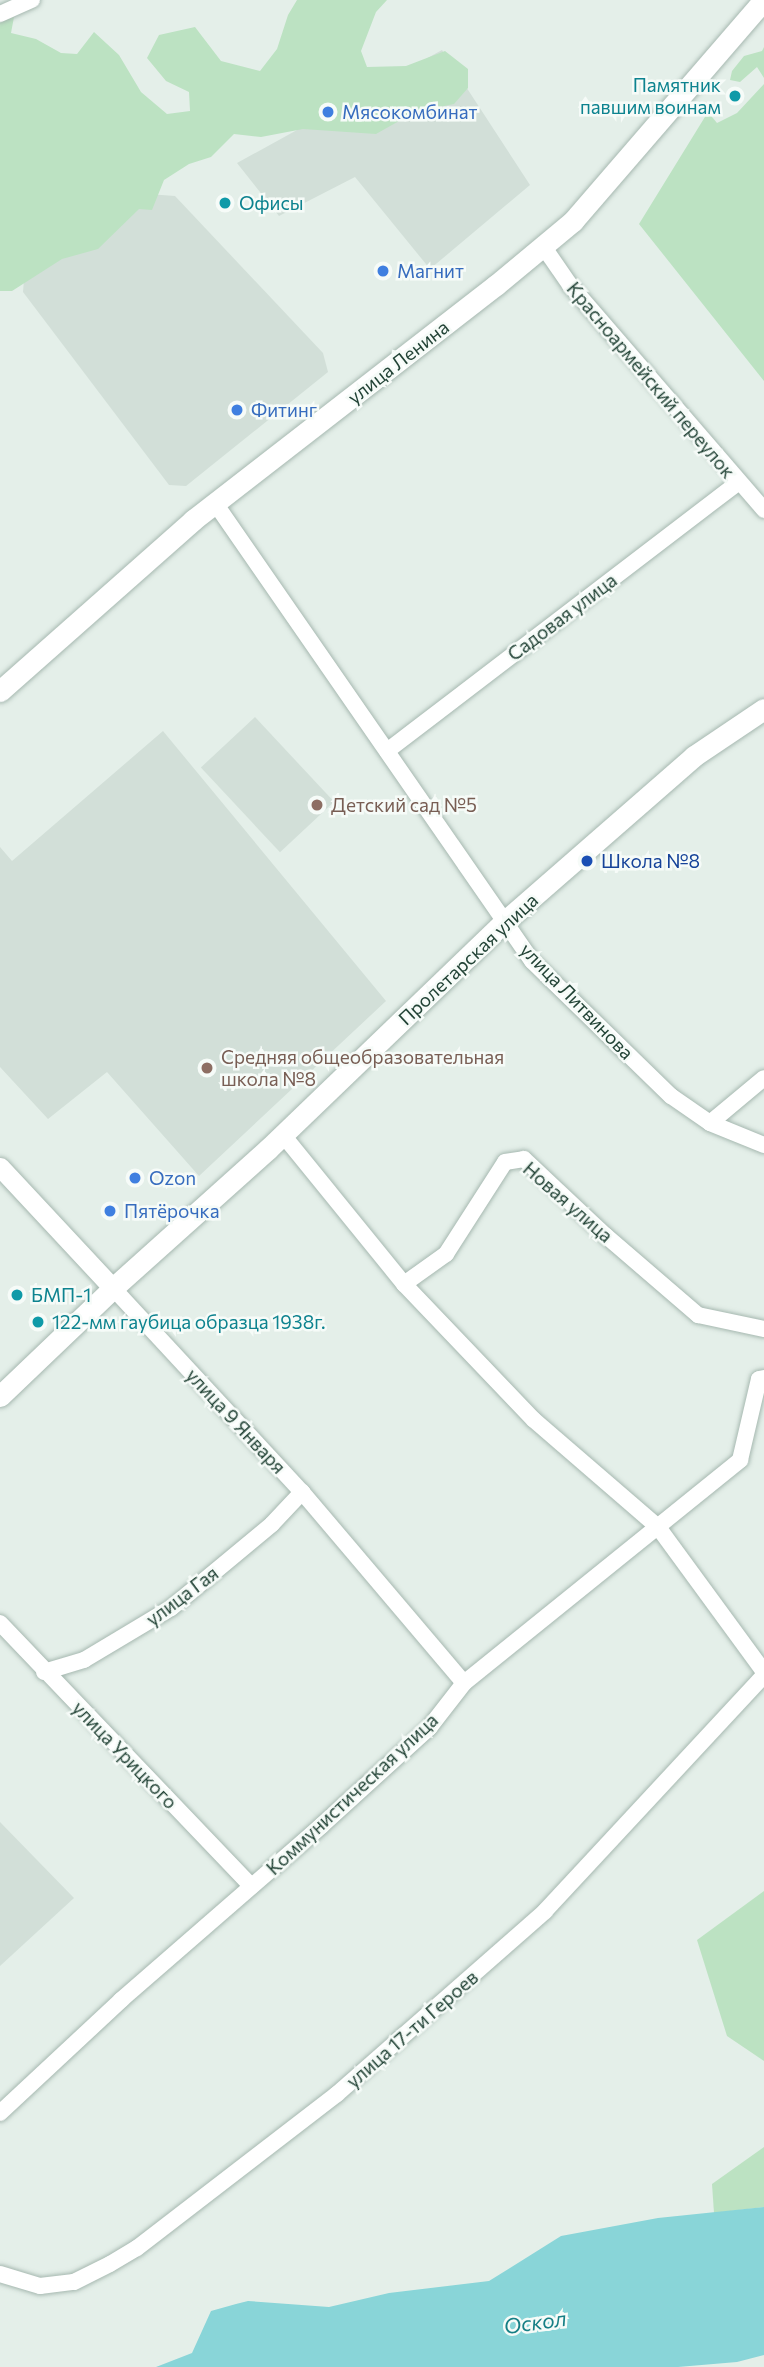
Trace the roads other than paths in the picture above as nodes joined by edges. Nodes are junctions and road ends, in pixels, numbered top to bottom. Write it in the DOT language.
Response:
graph roads {
  1 [pos="32,0"];
  2 [pos="764,0"];
  3 [pos="0,14"];
  4 [pos="543,246"];
  5 [pos="738,482"];
  6 [pos="215,503"];
  7 [pos="764,510"];
  8 [pos="0,691"];
  9 [pos="764,709"];
  10 [pos="387,751"];
  11 [pos="505,922"];
  12 [pos="764,1078"];
  13 [pos="710,1123"];
  14 [pos="283,1135"];
  15 [pos="764,1145"];
  16 [pos="0,1167"];
  17 [pos="404,1284"];
  18 [pos="113,1288"];
  19 [pos="764,1329"];
  20 [pos="764,1378"];
  21 [pos="0,1395"];
  22 [pos="302,1492"];
  23 [pos="658,1527"];
  24 [pos="0,1623"];
  25 [pos="44,1672"];
  26 [pos="764,1673"];
  27 [pos="464,1683"];
  28 [pos="251,1886"];
  29 [pos="0,2113"];
  30 [pos="0,2274"];
  1 -- 3 [label="street"];
  2 -- 4 [label="main road, улица Ленина"];
  4 -- 5 [label="street, Красноармейский переулок"];
  4 -- 6 [label="main road, улица Ленина"];
  5 -- 7 [label="street, Красноармейский переулок"];
  5 -- 10 [label="street, Садовая улица"];
  6 -- 8 [label="main road, улица Ленина"];
  6 -- 10 [label="street, улица Литвинова"];
  9 -- 11 [label="main road, Пролетарская улица"];
  10 -- 11 [label="street, улица Литвинова"];
  11 -- 13 [label="street, улица Литвинова"];
  11 -- 14 [label="main road, Пролетарская улица"];
  12 -- 13 [label="street"];
  13 -- 15 [label="street, улица Литвинова"];
  14 -- 17 [label="street"];
  14 -- 18 [label="main road, Пролетарская улица"];
  16 -- 18 [label="street, улица 9 Января"];
  17 -- 19 [label="street, Новая улица"];
  17 -- 23 [label="street"];
  18 -- 21 [label="main road, Пролетарская улица"];
  18 -- 22 [label="street, улица 9 Января"];
  20 -- 23 [label="street, Коммунистическая улица"];
  22 -- 25 [label="street, улица Гая"];
  22 -- 27 [label="street, улица 9 Января"];
  23 -- 26 [label="street"];
  23 -- 27 [label="street, Коммунистическая улица"];
  24 -- 25 [label="street, улица Урицкого"];
  25 -- 28 [label="street, улица Урицкого"];
  26 -- 30 [label="street, улица 17-ти Героев"];
  27 -- 28 [label="street, Коммунистическая улица"];
  28 -- 29 [label="street, Коммунистическая улица"];
}
